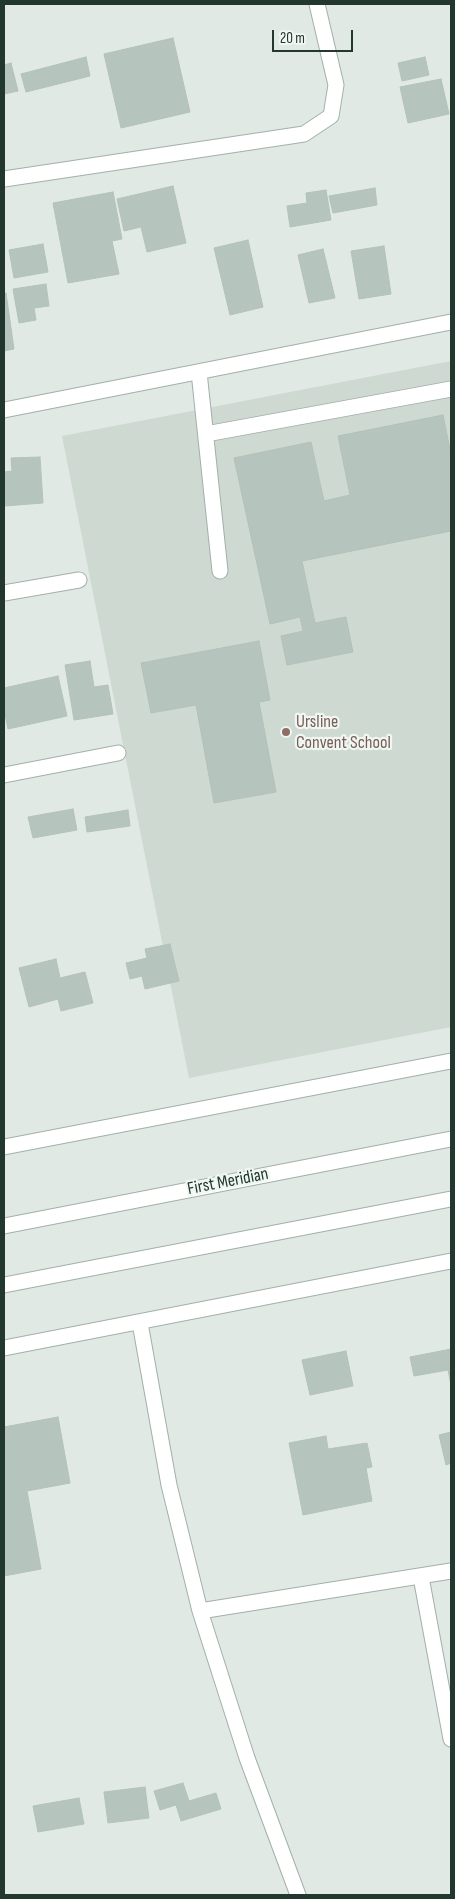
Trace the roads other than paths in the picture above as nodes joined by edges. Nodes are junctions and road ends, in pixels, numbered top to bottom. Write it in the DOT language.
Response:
graph roads {
  1 [pos="317,4"];
  2 [pos="4,179"];
  3 [pos="451,322"];
  4 [pos="200,372"];
  5 [pos="451,389"];
  6 [pos="4,410"];
  7 [pos="206,434"];
  8 [pos="220,571"];
  9 [pos="78,580"];
  10 [pos="4,593"];
  11 [pos="118,752"];
  12 [pos="4,775"];
  13 [pos="451,1061"];
  14 [pos="451,1139"];
  15 [pos="4,1148"];
  16 [pos="451,1199"];
  17 [pos="4,1226"];
  18 [pos="451,1261"];
  19 [pos="4,1284"];
  20 [pos="140,1323"];
  21 [pos="4,1348"];
  22 [pos="451,1571"];
  23 [pos="421,1576"];
  24 [pos="200,1611"];
  25 [pos="451,1739"];
  26 [pos="295,1895"];
  1 -- 2 [label="street"];
  3 -- 4 [label="street"];
  4 -- 6 [label="street"];
  4 -- 7 [label="street"];
  5 -- 7 [label="street"];
  7 -- 8 [label="street"];
  9 -- 10 [label="street"];
  11 -- 12 [label="street"];
  13 -- 15 [label="street"];
  14 -- 17 [label="street, First Meridian"];
  16 -- 19 [label="street"];
  18 -- 20 [label="street"];
  20 -- 21 [label="street"];
  20 -- 24 [label="street"];
  22 -- 23 [label="street"];
  23 -- 24 [label="street"];
  23 -- 25 [label="street"];
  24 -- 26 [label="street"];
}
